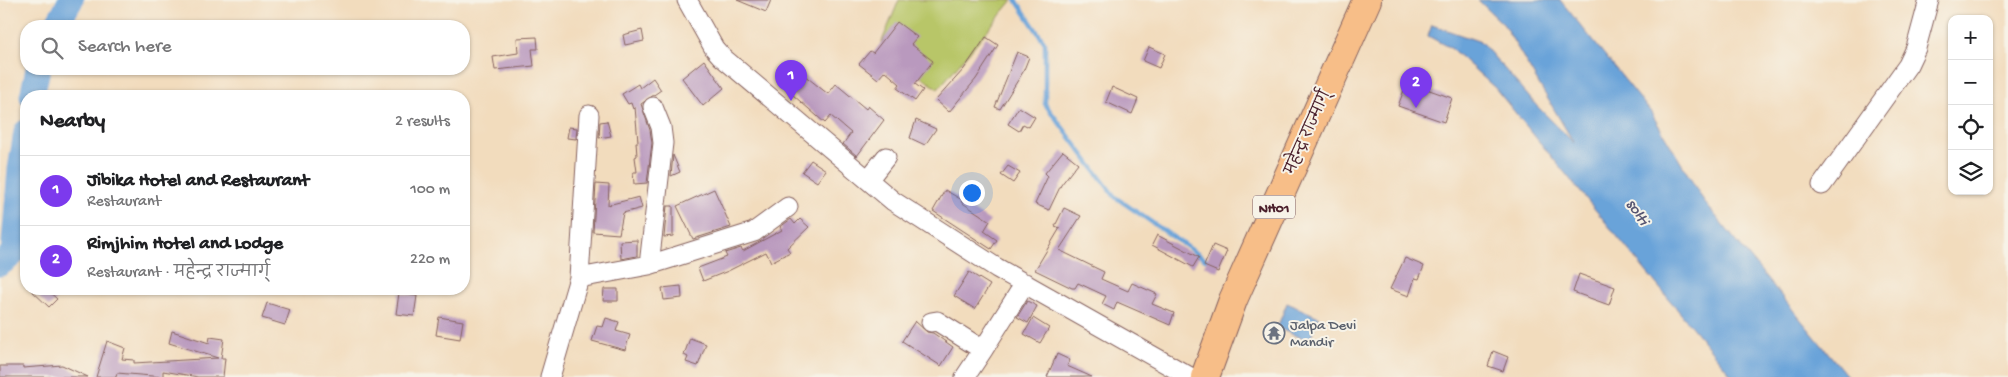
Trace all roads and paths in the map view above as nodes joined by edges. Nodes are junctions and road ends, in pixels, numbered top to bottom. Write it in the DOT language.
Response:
graph roads {
  1 [pos="686,0"];
  2 [pos="1367,0"];
  3 [pos="1929,0"];
  4 [pos="653,108"];
  5 [pos="589,115"];
  6 [pos="886,157"];
  7 [pos="868,180"];
  8 [pos="1822,185"];
  9 [pos="788,207"];
  10 [pos="649,265"];
  11 [pos="579,278"];
  12 [pos="1025,283"];
  13 [pos="931,322"];
  14 [pos="982,350"];
  15 [pos="550,377"];
  16 [pos="965,377"];
  17 [pos="1190,377"];
  18 [pos="1205,377"];
  1 -- 7 [label="street"];
  2 -- 18 [label="highway, महेन्द्र राज्मार्ग् / NH01"];
  3 -- 8 [label="street"];
  4 -- 10 [label="street"];
  5 -- 11 [label="street"];
  6 -- 7 [label="street"];
  7 -- 12 [label="street"];
  9 -- 10 [label="street"];
  10 -- 11 [label="street"];
  11 -- 15 [label="street"];
  12 -- 14 [label="street"];
  12 -- 17 [label="street"];
  13 -- 14 [label="street"];
  14 -- 16 [label="street"];
}
